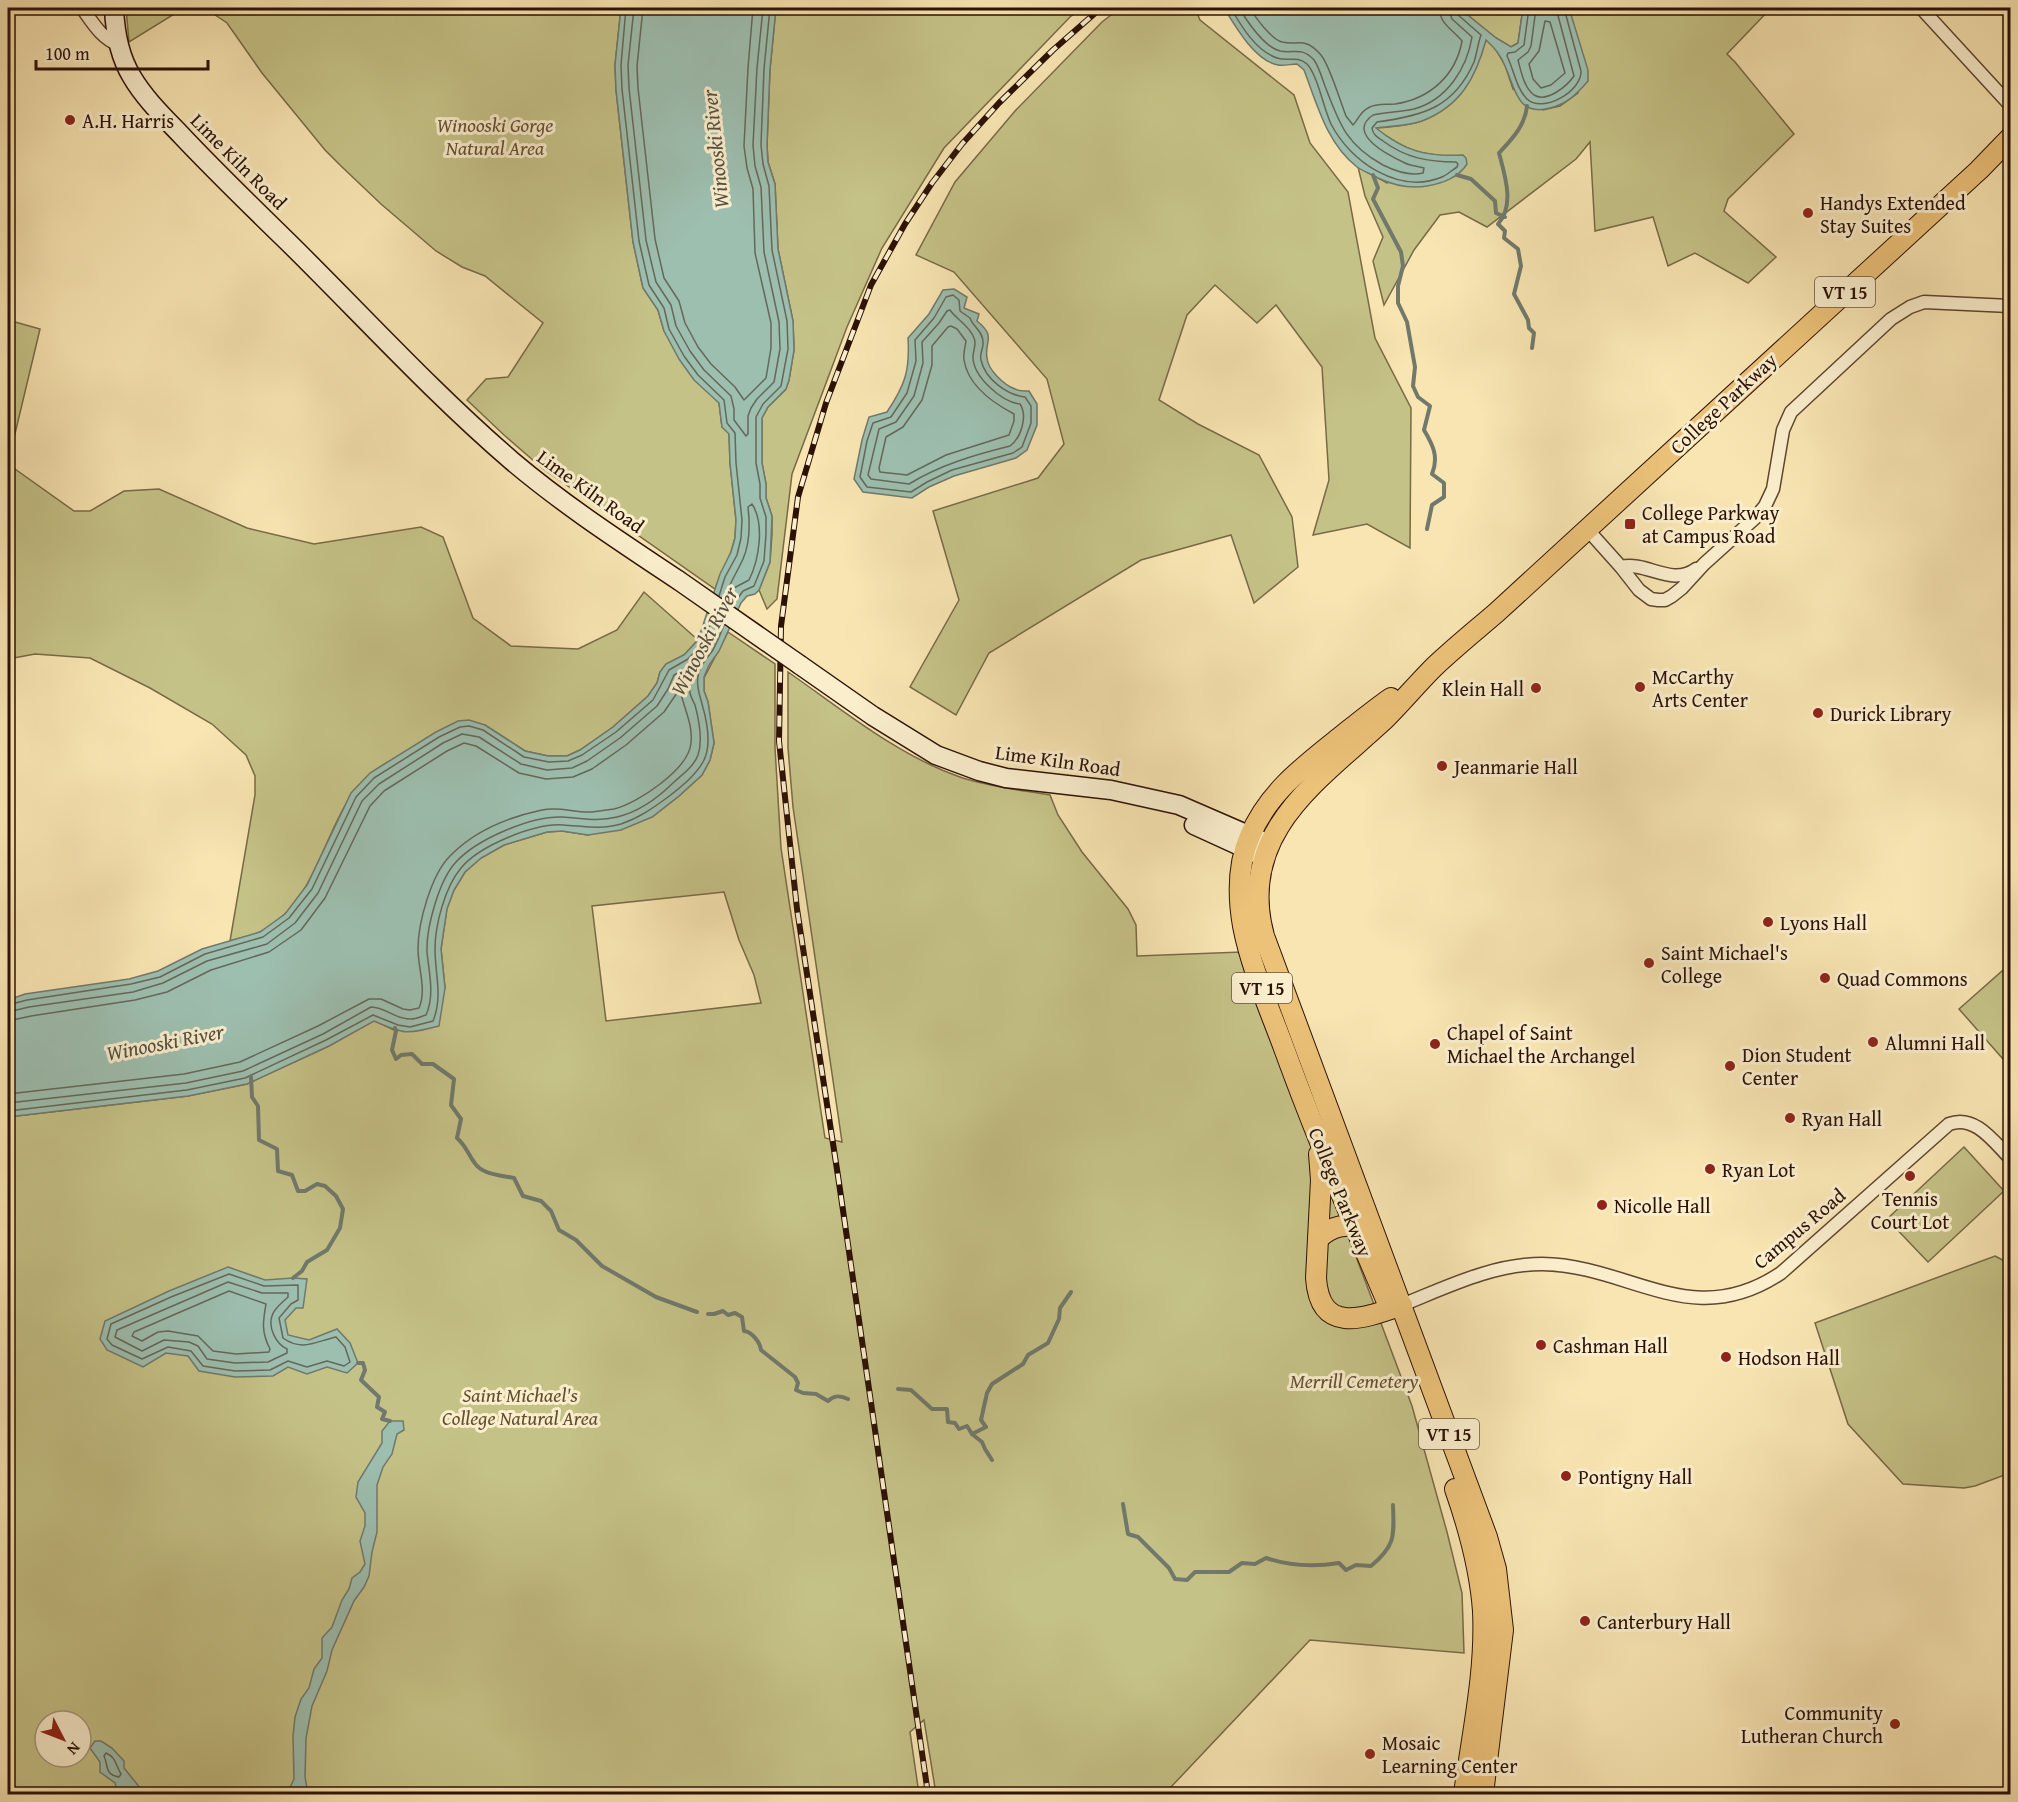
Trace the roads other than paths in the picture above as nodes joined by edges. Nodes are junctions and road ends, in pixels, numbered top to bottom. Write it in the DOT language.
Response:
graph roads {
  1 [pos="82,8"];
  2 [pos="114,8"];
  3 [pos="1921,8"];
  4 [pos="119,45"];
  5 [pos="2010,105"];
  6 [pos="2010,138"];
  7 [pos="2010,306"];
  8 [pos="1587,529"];
  9 [pos="1704,564"];
  10 [pos="1621,567"];
  11 [pos="1435,666"];
  12 [pos="1247,842"];
  13 [pos="1266,850"];
  14 [pos="1317,1133"];
  15 [pos="2010,1158"];
  16 [pos="1363,1227"];
  17 [pos="1318,1239"];
  18 [pos="1396,1307"];
  19 [pos="1464,1794"];
  20 [pos="1483,1794"];
  1 -- 4 [label="street"];
  2 -- 4 [label="main road, Lime Kiln Road"];
  3 -- 5 [label="street"];
  4 -- 12 [label="main road, Lime Kiln Road, bridge"];
  6 -- 8 [label="main road, College Parkway / VT 15"];
  7 -- 9 [label="street"];
  8 -- 10 [label="street"];
  8 -- 11 [label="main road, College Parkway / VT 15"];
  9 -- 10 [label="street"];
  9 -- 10 [label="street"];
  11 -- 12 [label="main road, College Parkway / VT 15"];
  11 -- 13 [label="main road, College Parkway / VT 15"];
  12 -- 13 [label="main road, Lime Kiln Road"];
  12 -- 14 [label="main road, College Parkway / VT 15"];
  13 -- 16 [label="main road, College Parkway / VT 15"];
  14 -- 16 [label="main road, College Parkway / VT 15"];
  14 -- 17 [label="main road"];
  15 -- 18 [label="street, Campus Road"];
  16 -- 17 [label="main road"];
  16 -- 18 [label="main road, College Parkway / VT 15"];
  17 -- 18 [label="main road"];
  18 -- 19 [label="main road, College Parkway / VT 15"];
  18 -- 20 [label="main road, College Parkway / VT 15"];
}
